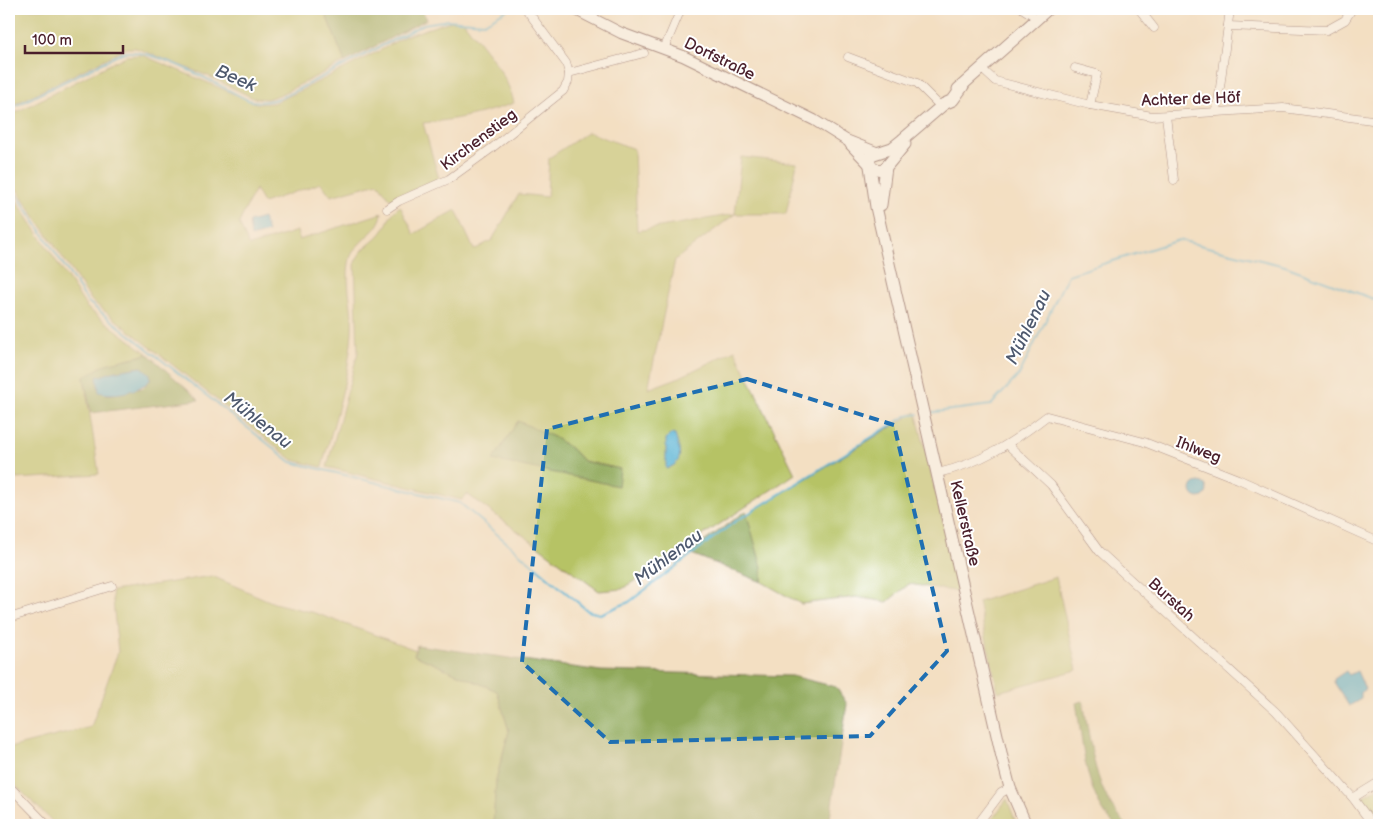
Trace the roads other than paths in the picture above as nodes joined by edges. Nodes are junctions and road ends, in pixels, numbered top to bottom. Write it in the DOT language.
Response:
graph roads {
  1 [pos="526,9"];
  2 [pos="681,9"];
  3 [pos="1023,9"];
  4 [pos="1048,9"];
  5 [pos="1139,9"];
  6 [pos="1230,9"];
  7 [pos="1352,9"];
  8 [pos="573,10"];
  9 [pos="1037,18"];
  10 [pos="1228,26"];
  11 [pos="1154,28"];
  12 [pos="664,49"];
  13 [pos="644,53"];
  14 [pos="848,57"];
  15 [pos="1075,68"];
  16 [pos="982,69"];
  17 [pos="569,73"];
  18 [pos="1098,74"];
  19 [pos="1106,76"];
  20 [pos="1090,105"];
  21 [pos="942,106"];
  22 [pos="1217,111"];
  23 [pos="1166,116"];
  24 [pos="1379,121"];
  25 [pos="920,126"];
  26 [pos="846,140"];
  27 [pos="878,152"];
  28 [pos="870,165"];
  29 [pos="886,165"];
  30 [pos="1174,180"];
  31 [pos="387,210"];
  32 [pos="882,225"];
  33 [pos="1008,445"];
  34 [pos="938,474"];
  35 [pos="1379,542"];
  36 [pos="112,586"];
  37 [pos="9,618"];
  38 [pos="1379,782"];
  39 [pos="9,786"];
  40 [pos="1010,788"];
  41 [pos="1353,798"];
  42 [pos="47,825"];
  43 [pos="977,825"];
  44 [pos="1026,825"];
  45 [pos="1373,825"];
  1 -- 17 [label="street"];
  2 -- 12 [label="street"];
  3 -- 9 [label="street"];
  4 -- 9 [label="main road"];
  5 -- 11 [label="street"];
  6 -- 10 [label="street"];
  7 -- 10 [label="street"];
  8 -- 12 [label="street, Dorfstraße"];
  9 -- 16 [label="main road"];
  10 -- 22 [label="street"];
  12 -- 26 [label="street, Dorfstraße"];
  13 -- 17 [label="street"];
  14 -- 21 [label="street"];
  15 -- 18 [label="street"];
  16 -- 20 [label="street, Achter de Höf"];
  16 -- 21 [label="main road"];
  17 -- 31 [label="street, Kirchenstieg"];
  18 -- 19 [label="street"];
  18 -- 20 [label="street"];
  20 -- 23 [label="street, Achter de Höf"];
  21 -- 25 [label="main road"];
  22 -- 23 [label="street, Achter de Höf"];
  22 -- 24 [label="street, Achter de Höf"];
  23 -- 30 [label="street"];
  25 -- 27 [label="main road"];
  25 -- 29 [label="main road"];
  26 -- 27 [label="street, Dorfstraße"];
  26 -- 28 [label="street, Dorfstraße"];
  27 -- 28 [label="main road"];
  27 -- 29 [label="main road"];
  28 -- 29 [label="main road"];
  28 -- 32 [label="main road, Kellerstraße"];
  29 -- 32 [label="main road, Kellerstraße"];
  32 -- 34 [label="main road, Kellerstraße"];
  33 -- 34 [label="street"];
  33 -- 35 [label="street, Ihlweg"];
  33 -- 41 [label="street, Burstah"];
  34 -- 40 [label="main road, Kellerstraße"];
  36 -- 37 [label="street"];
  38 -- 41 [label="street"];
  39 -- 42 [label="street"];
  40 -- 43 [label="street"];
  40 -- 44 [label="main road, Kellerstraße"];
  41 -- 45 [label="street, Burstah"];
}
